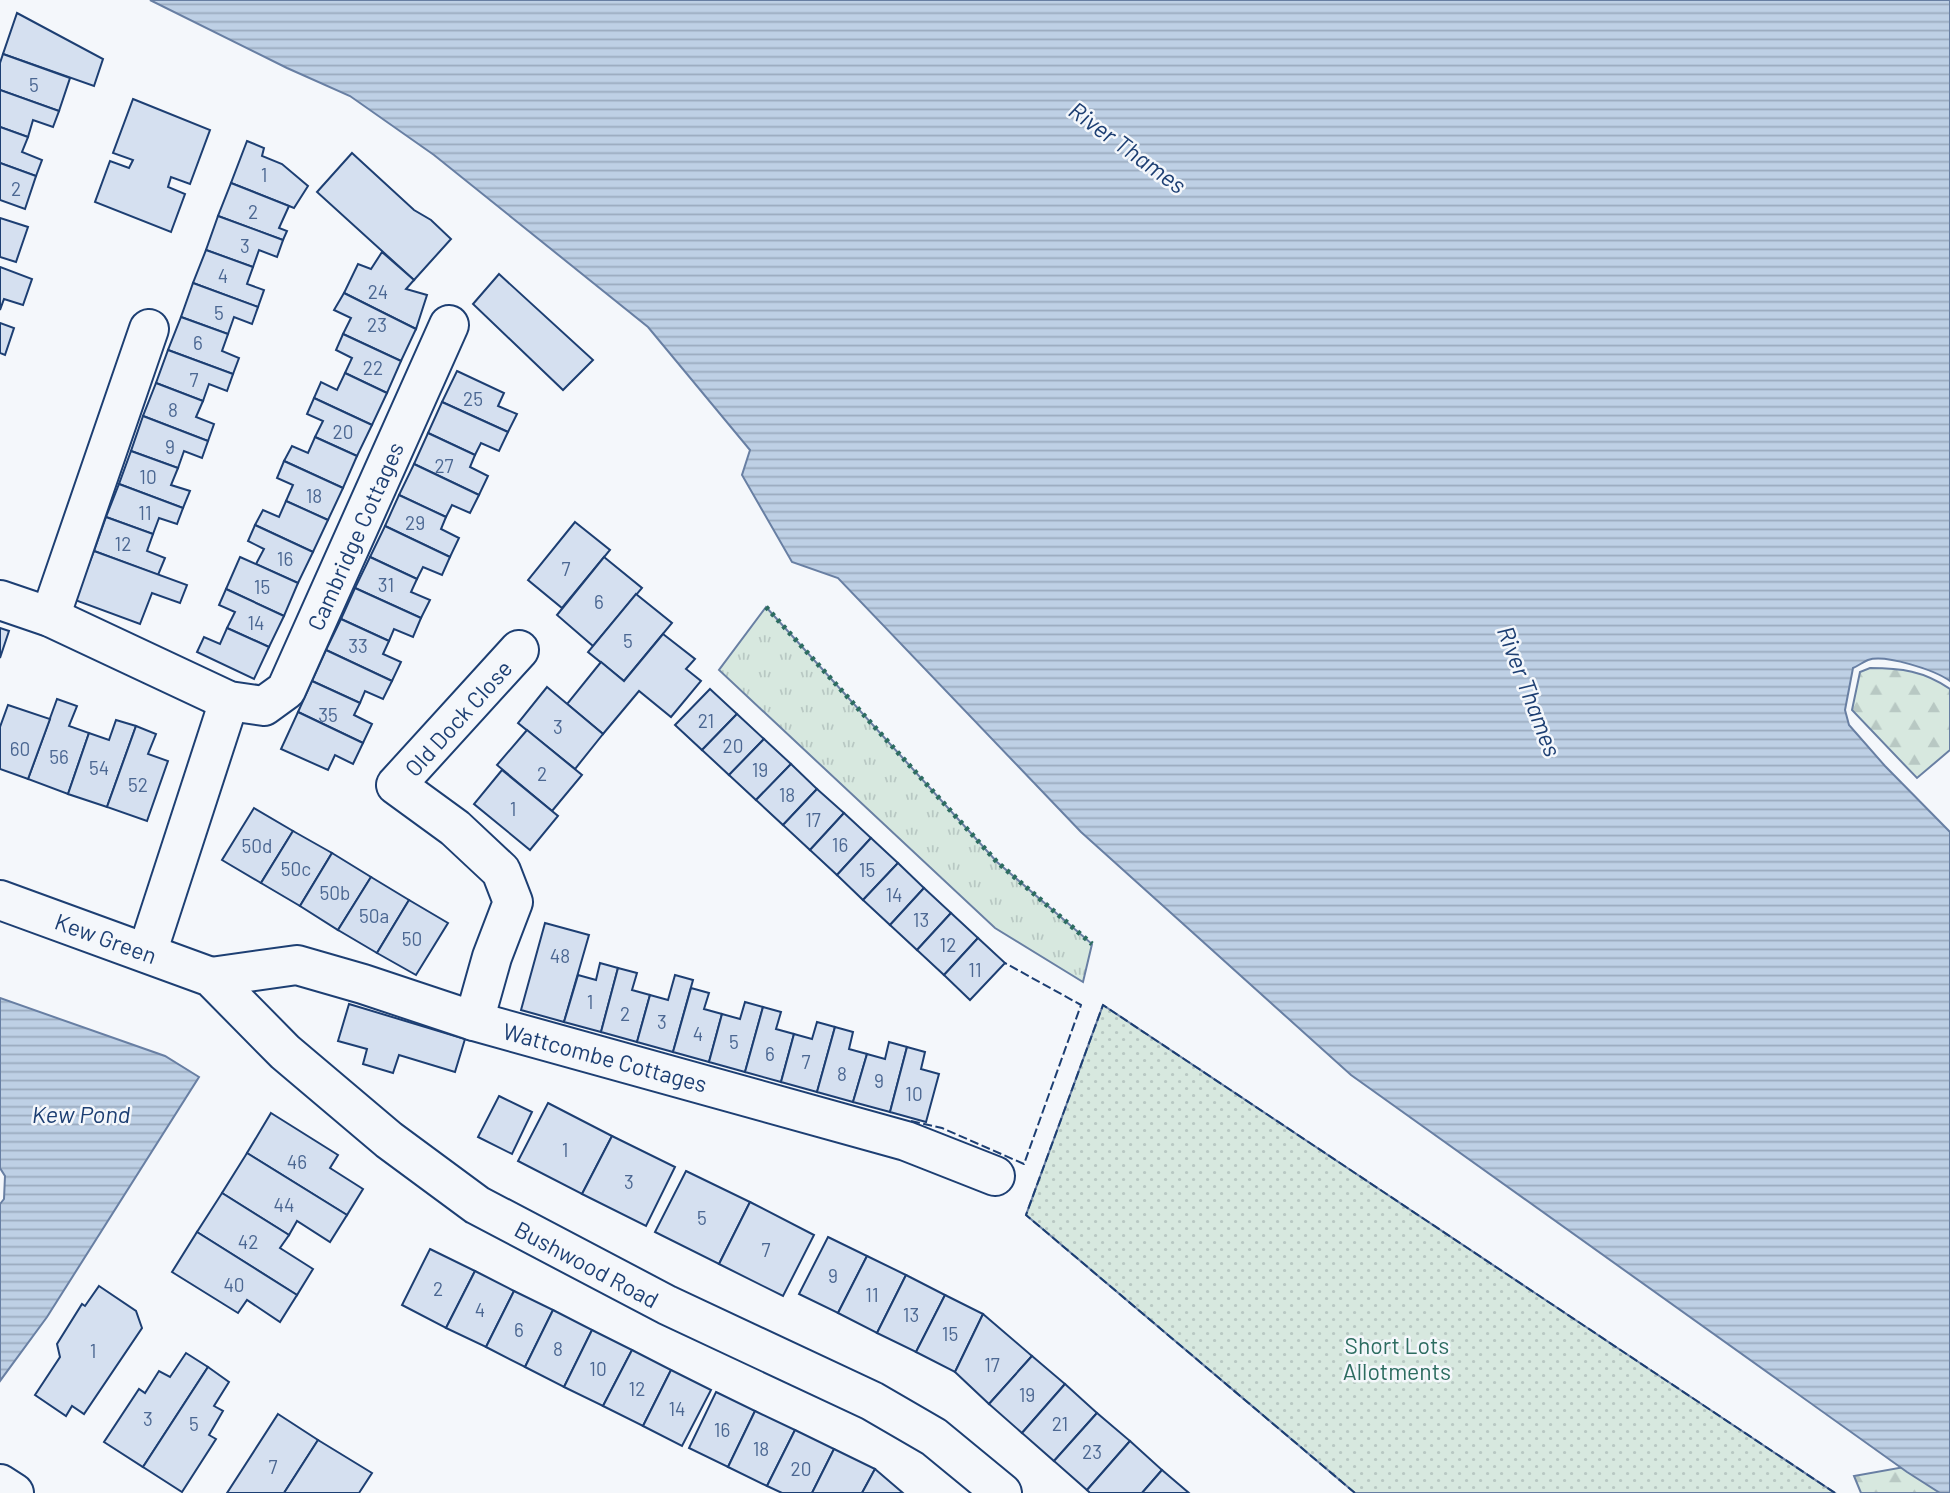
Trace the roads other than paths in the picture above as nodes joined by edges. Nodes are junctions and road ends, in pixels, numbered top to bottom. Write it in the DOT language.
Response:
graph roads {
  1 [pos="449,325"];
  2 [pos="149,329"];
  3 [pos="0,600"];
  4 [pos="50,617"];
  5 [pos="519,650"];
  6 [pos="229,701"];
  7 [pos="0,900"];
  8 [pos="146,953"];
  9 [pos="211,977"];
  10 [pos="474,1021"];
  11 [pos="995,1176"];
  12 [pos="0,1484"];
  13 [pos="14,1493"];
  14 [pos="1002,1493"];
  1 -- 6 [label="street, Cambridge Cottages"];
  2 -- 4 [label="street"];
  3 -- 4 [label="street, Cambridge Cottages"];
  4 -- 6 [label="street, Cambridge Cottages"];
  5 -- 10 [label="street, Old Dock Close"];
  6 -- 8 [label="street"];
  7 -- 8 [label="street, Kew Green"];
  8 -- 9 [label="street, Kew Green"];
  9 -- 10 [label="street, Wattcombe Cottages"];
  9 -- 14 [label="street, Bushwood Road"];
  10 -- 11 [label="street, Wattcombe Cottages"];
  12 -- 13 [label="street"];
}
